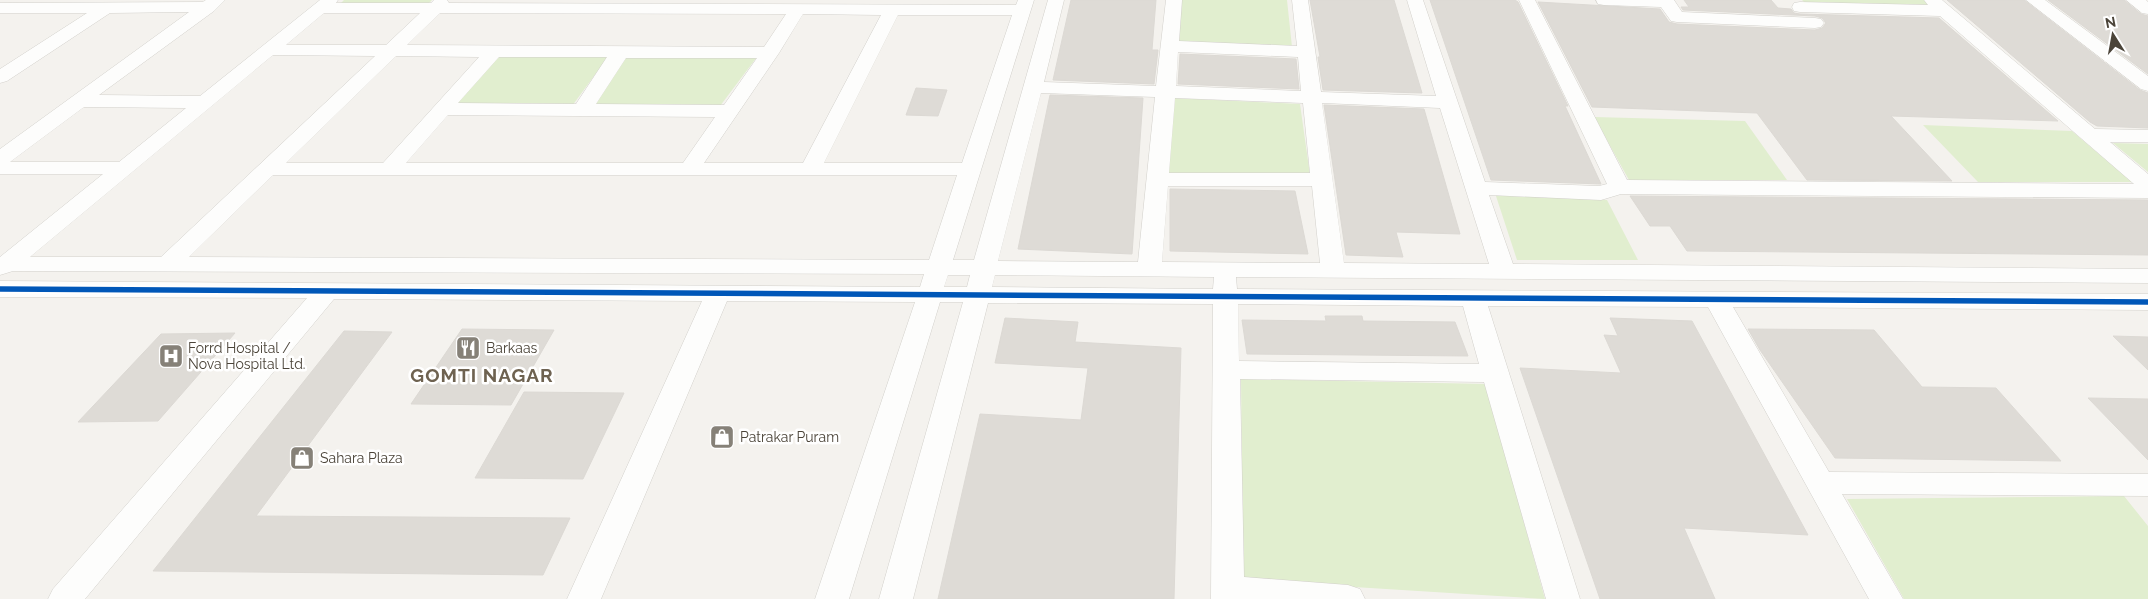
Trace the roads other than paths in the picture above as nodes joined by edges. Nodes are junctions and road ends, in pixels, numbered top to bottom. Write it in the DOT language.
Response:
graph roads {
  1 [pos="1056,0"];
  2 [pos="1174,0"];
  3 [pos="1300,0"];
  4 [pos="1415,0"];
  5 [pos="1527,0"];
  6 [pos="1604,0"];
  7 [pos="2034,0"];
  8 [pos="2134,0"];
  9 [pos="1666,1"];
  10 [pos="212,3"];
  11 [pos="1797,3"];
  12 [pos="325,4"];
  13 [pos="439,4"];
  14 [pos="705,5"];
  15 [pos="1024,5"];
  16 [pos="1939,6"];
  17 [pos="107,7"];
  18 [pos="2,9"];
  19 [pos="2148,9"];
  20 [pos="797,10"];
  21 [pos="892,10"];
  22 [pos="1170,46"];
  23 [pos="269,50"];
  24 [pos="391,51"];
  25 [pos="494,51"];
  26 [pos="620,52"];
  27 [pos="1306,52"];
  28 [pos="770,53"];
  29 [pos="0,77"];
  30 [pos="2148,85"];
  31 [pos="1034,86"];
  32 [pos="1166,92"];
  33 [pos="1312,97"];
  34 [pos="79,101"];
  35 [pos="206,102"];
  36 [pos="1448,102"];
  37 [pos="442,109"];
  38 [pos="582,110"];
  39 [pos="730,111"];
  40 [pos="2089,135"];
  41 [pos="2148,136"];
  42 [pos="0,159"];
  43 [pos="0,168"];
  44 [pos="124,168"];
  45 [pos="268,169"];
  46 [pos="388,169"];
  47 [pos="689,169"];
  48 [pos="810,169"];
  49 [pos="970,169"];
  50 [pos="1158,179"];
  51 [pos="1322,180"];
  52 [pos="2148,185"];
  53 [pos="1619,187"];
  54 [pos="1476,188"];
  55 [pos="2148,191"];
  56 [pos="168,264"];
  57 [pos="2,266"];
  58 [pos="938,267"];
  59 [pos="985,268"];
  60 [pos="1149,269"];
  61 [pos="1333,270"];
  62 [pos="1503,271"];
  63 [pos="2148,276"];
  64 [pos="1225,283"];
  65 [pos="0,289"];
  66 [pos="328,290"];
  67 [pos="718,293"];
  68 [pos="929,294"];
  69 [pos="978,295"];
  70 [pos="1473,298"];
  71 [pos="1716,299"];
  72 [pos="2148,302"];
  73 [pos="1226,370"];
  74 [pos="1496,373"];
  75 [pos="1820,483"];
  76 [pos="2142,491"];
  77 [pos="1228,594"];
  78 [pos="65,599"];
  79 [pos="584,599"];
  80 [pos="832,599"];
  81 [pos="896,599"];
  82 [pos="1348,599"];
  83 [pos="1563,599"];
  84 [pos="1886,599"];
  1 -- 31 [label="street"];
  2 -- 22 [label="street"];
  3 -- 27 [label="street"];
  4 -- 36 [label="street"];
  5 -- 53 [label="street"];
  6 -- 9 [label="street"];
  7 -- 30 [label="street"];
  8 -- 19 [label="street"];
  9 -- 11 [label="street"];
  10 -- 17 [label="street"];
  10 -- 34 [label="street"];
  11 -- 16 [label="street"];
  12 -- 13 [label="street"];
  12 -- 23 [label="street"];
  13 -- 14 [label="street"];
  13 -- 24 [label="street"];
  14 -- 20 [label="street"];
  15 -- 21 [label="street"];
  15 -- 49 [label="street"];
  16 -- 40 [label="street"];
  17 -- 18 [label="street"];
  17 -- 29 [label="street"];
  20 -- 21 [label="street"];
  20 -- 28 [label="street"];
  21 -- 48 [label="street"];
  22 -- 27 [label="street"];
  22 -- 32 [label="street"];
  23 -- 24 [label="street"];
  23 -- 35 [label="street"];
  24 -- 25 [label="street"];
  24 -- 45 [label="street"];
  25 -- 26 [label="street"];
  25 -- 37 [label="street"];
  26 -- 28 [label="street"];
  26 -- 38 [label="street"];
  27 -- 33 [label="street"];
  28 -- 39 [label="street"];
  31 -- 32 [label="street"];
  31 -- 59 [label="street"];
  32 -- 33 [label="street"];
  32 -- 50 [label="street"];
  33 -- 36 [label="street"];
  33 -- 51 [label="street"];
  34 -- 35 [label="street"];
  34 -- 42 [label="street"];
  35 -- 44 [label="street"];
  36 -- 54 [label="street"];
  37 -- 38 [label="street"];
  37 -- 46 [label="street"];
  38 -- 39 [label="street"];
  39 -- 47 [label="street"];
  40 -- 41 [label="street"];
  40 -- 52 [label="street"];
  43 -- 44 [label="street"];
  44 -- 57 [label="street"];
  45 -- 46 [label="street"];
  45 -- 56 [label="street"];
  46 -- 47 [label="street"];
  47 -- 48 [label="street"];
  48 -- 49 [label="street"];
  49 -- 58 [label="street"];
  50 -- 51 [label="street"];
  50 -- 60 [label="street"];
  51 -- 61 [label="street"];
  53 -- 54 [label="street"];
  53 -- 55 [label="street"];
  54 -- 62 [label="street"];
  56 -- 57 [label="street"];
  56 -- 58 [label="street"];
  58 -- 59 [label="street"];
  58 -- 68 [label="street"];
  59 -- 60 [label="street"];
  59 -- 69 [label="street"];
  60 -- 64 [label="street"];
  61 -- 62 [label="street"];
  61 -- 64 [label="street"];
  62 -- 63 [label="street"];
  64 -- 69 [label="street"];
  64 -- 70 [label="street"];
  64 -- 73 [label="street"];
  65 -- 66 [label="street"];
  66 -- 67 [label="street"];
  66 -- 78 [label="street"];
  67 -- 68 [label="street"];
  67 -- 79 [label="street"];
  68 -- 69 [label="street"];
  68 -- 80 [label="street"];
  69 -- 81 [label="street"];
  70 -- 71 [label="street"];
  70 -- 74 [label="street"];
  71 -- 72 [label="street"];
  71 -- 75 [label="street"];
  73 -- 74 [label="street"];
  73 -- 77 [label="street"];
  74 -- 83 [label="street"];
  75 -- 76 [label="street"];
  75 -- 84 [label="street"];
  77 -- 82 [label="street"];
}
